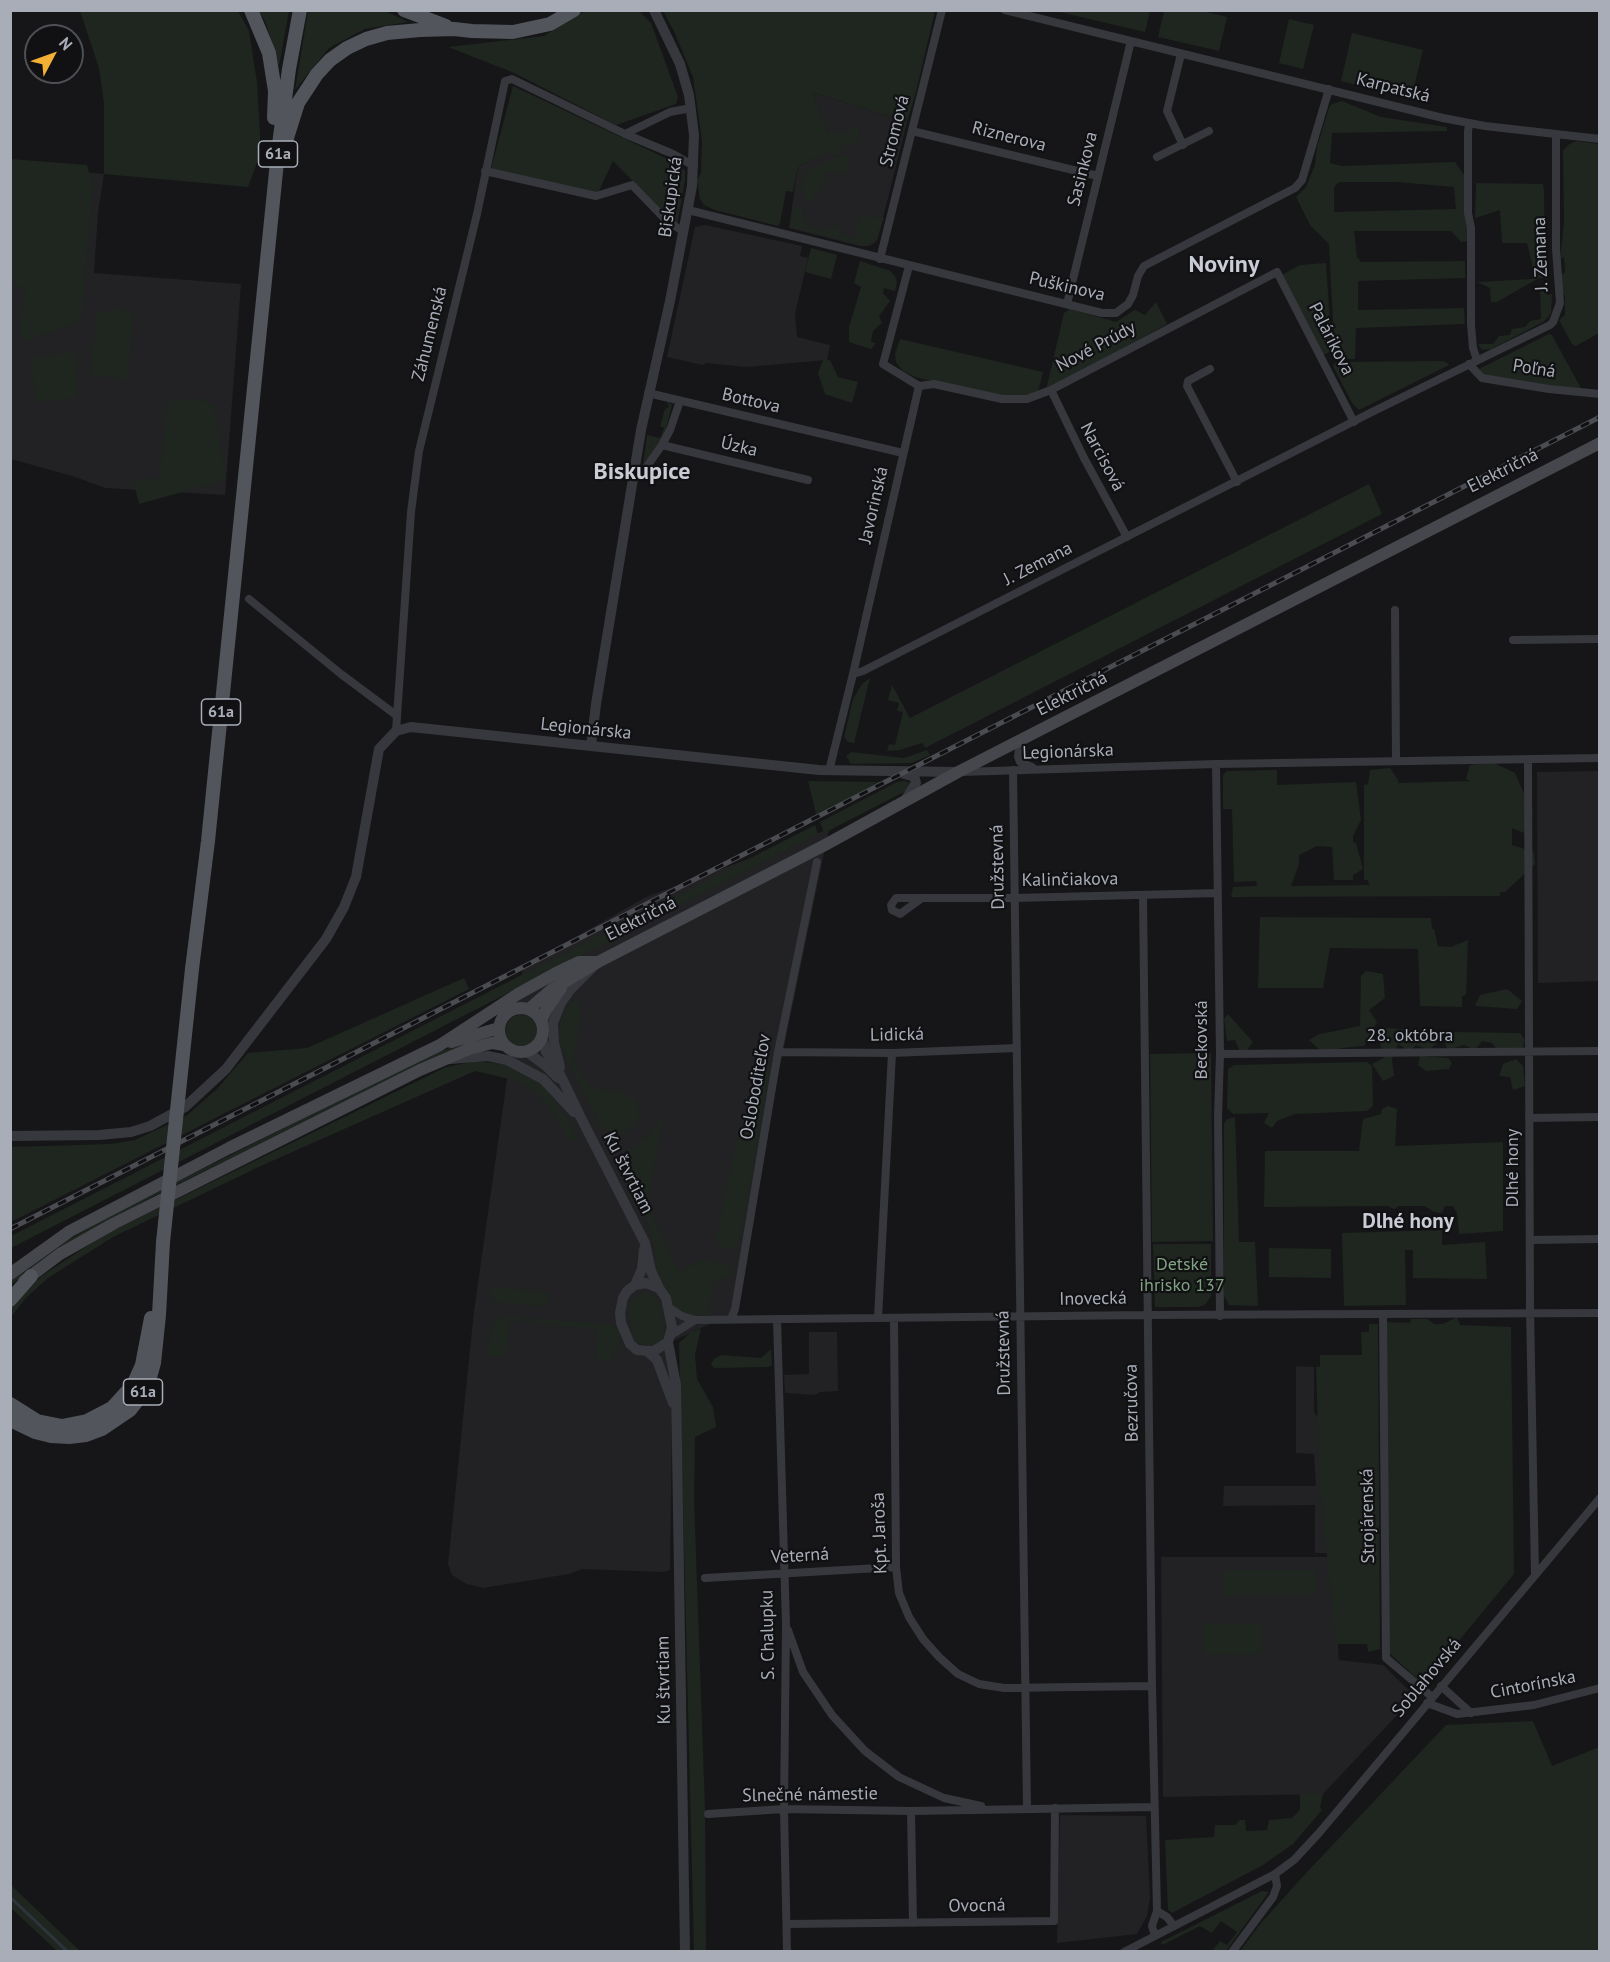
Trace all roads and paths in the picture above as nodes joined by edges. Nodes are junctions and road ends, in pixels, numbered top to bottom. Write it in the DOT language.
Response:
graph roads {
  1 [pos="250,10"];
  2 [pos="300,10"];
  3 [pos="404,10"];
  4 [pos="574,10"];
  5 [pos="654,10"];
  6 [pos="942,10"];
  7 [pos="1005,10"];
  8 [pos="454,29"];
  9 [pos="1131,41"];
  10 [pos="1181,54"];
  11 [pos="1329,90"];
  12 [pos="691,108"];
  13 [pos="1469,123"];
  14 [pos="912,131"];
  15 [pos="1209,131"];
  16 [pos="625,134"];
  17 [pos="1556,134"];
  18 [pos="1599,139"];
  19 [pos="1183,145"];
  20 [pos="1157,158"];
  21 [pos="694,166"];
  22 [pos="485,171"];
  23 [pos="1098,176"];
  24 [pos="688,210"];
  25 [pos="684,232"];
  26 [pos="880,259"];
  27 [pos="909,266"];
  28 [pos="1277,272"];
  29 [pos="1067,304"];
  30 [pos="261,320"];
  31 [pos="1473,362"];
  32 [pos="1210,369"];
  33 [pos="919,386"];
  34 [pos="1051,390"];
  35 [pos="648,393"];
  36 [pos="1599,394"];
  37 [pos="680,401"];
  38 [pos="1354,422"];
  39 [pos="1599,442"];
  40 [pos="662,445"];
  41 [pos="903,453"];
  42 [pos="634,476"];
  43 [pos="808,480"];
  44 [pos="1237,482"];
  45 [pos="1127,537"];
  46 [pos="237,552"];
  47 [pos="249,599"];
  48 [pos="1395,610"];
  49 [pos="1599,639"];
  50 [pos="1513,640"];
  51 [pos="853,674"];
  52 [pos="396,715"];
  53 [pos="396,730"];
  54 [pos="1020,741"];
  55 [pos="591,746"];
  56 [pos="1599,759"];
  57 [pos="1528,760"];
  58 [pos="1396,761"];
  59 [pos="1215,764"];
  60 [pos="1038,769"];
  61 [pos="1013,770"];
  62 [pos="829,771"];
  63 [pos="895,772"];
  64 [pos="958,772"];
  65 [pos="905,800"];
  66 [pos="817,862"];
  67 [pos="1218,893"];
  68 [pos="1143,895"];
  69 [pos="922,898"];
  70 [pos="1014,898"];
  71 [pos="598,962"];
  72 [pos="564,984"];
  73 [pos="529,1009"];
  74 [pos="541,1021"];
  75 [pos="499,1028"];
  76 [pos="542,1038"];
  77 [pos="441,1045"];
  78 [pos="504,1045"];
  79 [pos="1017,1048"];
  80 [pos="1599,1051"];
  81 [pos="527,1052"];
  82 [pos="778,1052"];
  83 [pos="1528,1052"];
  84 [pos="892,1053"];
  85 [pos="1220,1054"];
  86 [pos="450,1059"];
  87 [pos="565,1084"];
  88 [pos="1599,1117"];
  89 [pos="581,1118"];
  90 [pos="1529,1118"];
  91 [pos="10,1136"];
  92 [pos="1599,1239"];
  93 [pos="1530,1240"];
  94 [pos="163,1242"];
  95 [pos="645,1243"];
  96 [pos="32,1257"];
  97 [pos="10,1267"];
  98 [pos="10,1274"];
  99 [pos="31,1276"];
  100 [pos="635,1285"];
  101 [pos="659,1288"];
  102 [pos="10,1290"];
  103 [pos="10,1300"];
  104 [pos="668,1307"];
  105 [pos="1530,1313"];
  106 [pos="1599,1313"];
  107 [pos="1383,1314"];
  108 [pos="1146,1315"];
  109 [pos="1220,1316"];
  110 [pos="1020,1317"];
  111 [pos="878,1318"];
  112 [pos="894,1318"];
  113 [pos="731,1319"];
  114 [pos="777,1319"];
  115 [pos="695,1320"];
  116 [pos="669,1338"];
  117 [pos="647,1352"];
  118 [pos="11,1399"];
  119 [pos="675,1408"];
  120 [pos="10,1420"];
  121 [pos="1599,1498"];
  122 [pos="896,1568"];
  123 [pos="783,1573"];
  124 [pos="1535,1575"];
  125 [pos="705,1578"];
  126 [pos="786,1625"];
  127 [pos="1152,1686"];
  128 [pos="1441,1686"];
  129 [pos="1024,1687"];
  130 [pos="1599,1688"];
  131 [pos="1429,1700"];
  132 [pos="1471,1713"];
  133 [pos="1154,1807"];
  134 [pos="1027,1808"];
  135 [pos="1054,1808"];
  136 [pos="784,1809"];
  137 [pos="993,1809"];
  138 [pos="911,1811"];
  139 [pos="708,1814"];
  140 [pos="1275,1874"];
  141 [pos="1157,1911"];
  142 [pos="913,1923"];
  143 [pos="787,1924"];
  144 [pos="1174,1926"];
  145 [pos="1155,1936"];
  146 [pos="685,1952"];
  147 [pos="787,1952"];
  148 [pos="1124,1952"];
  149 [pos="1232,1952"];
  1 -- 46 [label="main road, 61a"];
  2 -- 30 [label="main road, 61a"];
  3 -- 8 [label="main road"];
  4 -- 8 [label="main road"];
  5 -- 12 [label="street, Biskupická"];
  6 -- 14 [label="street, Stromová"];
  7 -- 9 [label="street, Karpatská"];
  8 -- 30 [label="main road"];
  9 -- 10 [label="street, Karpatská"];
  9 -- 23 [label="street, Sasinkova"];
  10 -- 11 [label="street, Karpatská"];
  10 -- 19 [label="street"];
  11 -- 13 [label="street, Karpatská"];
  11 -- 29 [label="street, Puškinova"];
  12 -- 16 [label="street"];
  12 -- 21 [label="street, Biskupická"];
  13 -- 17 [label="street, Karpatská"];
  13 -- 31 [label="street"];
  14 -- 23 [label="street, Riznerova"];
  14 -- 26 [label="street, Stromová"];
  15 -- 19 [label="street"];
  16 -- 21 [label="street, Záhumenská"];
  16 -- 22 [label="street, Záhumenská"];
  17 -- 18 [label="street, Karpatská"];
  17 -- 31 [label="street, J. Zemana"];
  19 -- 20 [label="street"];
  21 -- 24 [label="street, Biskupická"];
  22 -- 25 [label="street"];
  22 -- 52 [label="street, Záhumenská"];
  23 -- 29 [label="street, Sasinkova"];
  24 -- 25 [label="street, Biskupická"];
  24 -- 26 [label="street, Puškinova"];
  25 -- 35 [label="street, Biskupická"];
  26 -- 27 [label="street, Puškinova"];
  27 -- 29 [label="street, Puškinova"];
  27 -- 33 [label="street"];
  28 -- 34 [label="street, Nové Prúdy"];
  28 -- 38 [label="street, Palárikova"];
  30 -- 46 [label="main road, 61a"];
  31 -- 36 [label="street, Poľná"];
  31 -- 38 [label="street, J. Zemana"];
  32 -- 44 [label="street"];
  33 -- 34 [label="street, Nové Prúdy"];
  33 -- 41 [label="street, Javorinská"];
  34 -- 45 [label="street, Narcisová"];
  35 -- 37 [label="street"];
  35 -- 42 [label="street, Biskupická"];
  37 -- 40 [label="street"];
  37 -- 41 [label="street, Bottova"];
  38 -- 44 [label="street, J. Zemana"];
  39 -- 54 [label="main road, Električná"];
  40 -- 42 [label="street"];
  40 -- 43 [label="street, Úzka"];
  41 -- 51 [label="street, Javorinská"];
  42 -- 55 [label="street, Biskupická"];
  44 -- 45 [label="street, J. Zemana"];
  45 -- 51 [label="street, J. Zemana"];
  46 -- 94 [label="main road, 61a, bridge"];
  47 -- 52 [label="street"];
  48 -- 58 [label="street"];
  49 -- 50 [label="street"];
  51 -- 62 [label="street, Javorinská"];
  52 -- 53 [label="street, Záhumenská"];
  53 -- 55 [label="street, Legionárska"];
  53 -- 91 [label="street"];
  54 -- 60 [label="street"];
  54 -- 64 [label="main road, Električná"];
  55 -- 62 [label="street, Legionárska"];
  56 -- 57 [label="street, Legionárska"];
  57 -- 58 [label="street, Legionárska"];
  57 -- 83 [label="street, Dlhé hony"];
  58 -- 59 [label="street, Legionárska"];
  59 -- 60 [label="street, Legionárska"];
  59 -- 67 [label="street, Beckovská"];
  60 -- 61 [label="street, Legionárska"];
  61 -- 64 [label="street, Legionárska"];
  61 -- 70 [label="street, Družstevná"];
  62 -- 63 [label="street, Legionárska"];
  63 -- 64 [label="street, Legionárska"];
  63 -- 65 [label="street"];
  64 -- 65 [label="main road, Električná"];
  65 -- 71 [label="main road, Električná"];
  66 -- 82 [label="street, Osloboditeľov"];
  67 -- 68 [label="street, Kalinčiakova"];
  67 -- 85 [label="street, Beckovská"];
  68 -- 70 [label="street, Kalinčiakova"];
  68 -- 108 [label="street, Bezručova"];
  69 -- 70 [label="street, Kalinčiakova"];
  70 -- 79 [label="street, Družstevná"];
  71 -- 72 [label="main road, Električná"];
  71 -- 77 [label="main road"];
  71 -- 87 [label="street"];
  72 -- 73 [label="main road, Električná"];
  72 -- 74 [label="main road, Električná"];
  73 -- 74 [label="main road"];
  73 -- 75 [label="main road"];
  74 -- 76 [label="main road"];
  75 -- 77 [label="main road"];
  75 -- 78 [label="main road"];
  76 -- 81 [label="main road"];
  76 -- 87 [label="street, Ku štvrtiam"];
  77 -- 96 [label="main road"];
  78 -- 81 [label="main road"];
  78 -- 86 [label="main road"];
  79 -- 84 [label="street, Lidická"];
  79 -- 110 [label="street, Družstevná"];
  80 -- 83 [label="street, 28. októbra"];
  81 -- 87 [label="street, Ku štvrtiam"];
  82 -- 84 [label="street, Lidická"];
  82 -- 113 [label="street, Osloboditeľov"];
  83 -- 85 [label="street, 28. októbra"];
  83 -- 90 [label="street, Dlhé hony"];
  84 -- 111 [label="street"];
  85 -- 109 [label="street, Beckovská"];
  86 -- 89 [label="street, Ku štvrtiam"];
  86 -- 99 [label="main road"];
  87 -- 89 [label="street, Ku štvrtiam"];
  88 -- 90 [label="street"];
  89 -- 95 [label="street, Ku štvrtiam"];
  90 -- 93 [label="street, Dlhé hony"];
  92 -- 93 [label="street"];
  93 -- 105 [label="street, Dlhé hony"];
  94 -- 118 [label="main road, 61a"];
  94 -- 120 [label="main road, 61a"];
  95 -- 100 [label="street, Ku štvrtiam"];
  95 -- 101 [label="street, Ku štvrtiam"];
  96 -- 97 [label="main road"];
  96 -- 98 [label="main road"];
  99 -- 102 [label="main road"];
  99 -- 103 [label="main road"];
  100 -- 101 [label="street"];
  100 -- 117 [label="street, Ku štvrtiam"];
  101 -- 104 [label="street, Ku štvrtiam"];
  104 -- 115 [label="street, Inovecká"];
  104 -- 116 [label="street, Ku štvrtiam"];
  105 -- 106 [label="street, Inovecká"];
  105 -- 107 [label="street, Inovecká"];
  105 -- 124 [label="street, Dlhé hony"];
  107 -- 109 [label="street, Inovecká"];
  107 -- 131 [label="street, Strojárenská"];
  108 -- 109 [label="street, Inovecká"];
  108 -- 110 [label="street, Inovecká"];
  108 -- 127 [label="street, Bezručova"];
  110 -- 112 [label="street, Inovecká"];
  110 -- 129 [label="street, Družstevná"];
  111 -- 112 [label="street, Inovecká"];
  111 -- 114 [label="street, Inovecká"];
  112 -- 122 [label="street, Kpt. Jaroša"];
  113 -- 114 [label="street, Inovecká"];
  113 -- 115 [label="street, Inovecká"];
  114 -- 123 [label="street, S. Chalupku"];
  115 -- 116 [label="street"];
  116 -- 117 [label="street"];
  116 -- 119 [label="street, Ku štvrtiam"];
  117 -- 119 [label="street, Ku štvrtiam"];
  119 -- 146 [label="street, Ku štvrtiam"];
  121 -- 124 [label="street, Soblahovská"];
  122 -- 123 [label="street, Veterná"];
  122 -- 129 [label="street, Kpt. Jaroša"];
  123 -- 125 [label="street, Veterná"];
  123 -- 126 [label="street, S. Chalupku"];
  124 -- 128 [label="street, Soblahovská"];
  126 -- 136 [label="street, S. Chalupku"];
  126 -- 137 [label="street, Slnečné námestie"];
  127 -- 129 [label="street, Kpt. Jaroša"];
  127 -- 133 [label="street, Bezručova"];
  128 -- 131 [label="street, Soblahovská"];
  128 -- 132 [label="street, Cintorínska"];
  129 -- 134 [label="street, Družstevná"];
  130 -- 132 [label="street, Cintorínska"];
  131 -- 132 [label="street, Cintorínska"];
  131 -- 140 [label="street, Soblahovská"];
  133 -- 135 [label="street"];
  133 -- 141 [label="street, Bezručova"];
  134 -- 135 [label="street"];
  134 -- 137 [label="street, Slnečné námestie"];
  135 -- 142 [label="street, Ovocná"];
  136 -- 138 [label="street, Slnečné námestie"];
  136 -- 139 [label="street, Slnečné námestie"];
  136 -- 143 [label="street, S. Chalupku"];
  137 -- 138 [label="street, Slnečné námestie"];
  138 -- 142 [label="street"];
  140 -- 144 [label="street, Soblahovská"];
  140 -- 149 [label="street"];
  141 -- 144 [label="street"];
  141 -- 145 [label="street, Bezručova"];
  142 -- 143 [label="street, Ovocná"];
  143 -- 147 [label="street, S. Chalupku"];
  144 -- 145 [label="street, Soblahovská"];
  145 -- 148 [label="street, Soblahovská"];
}
